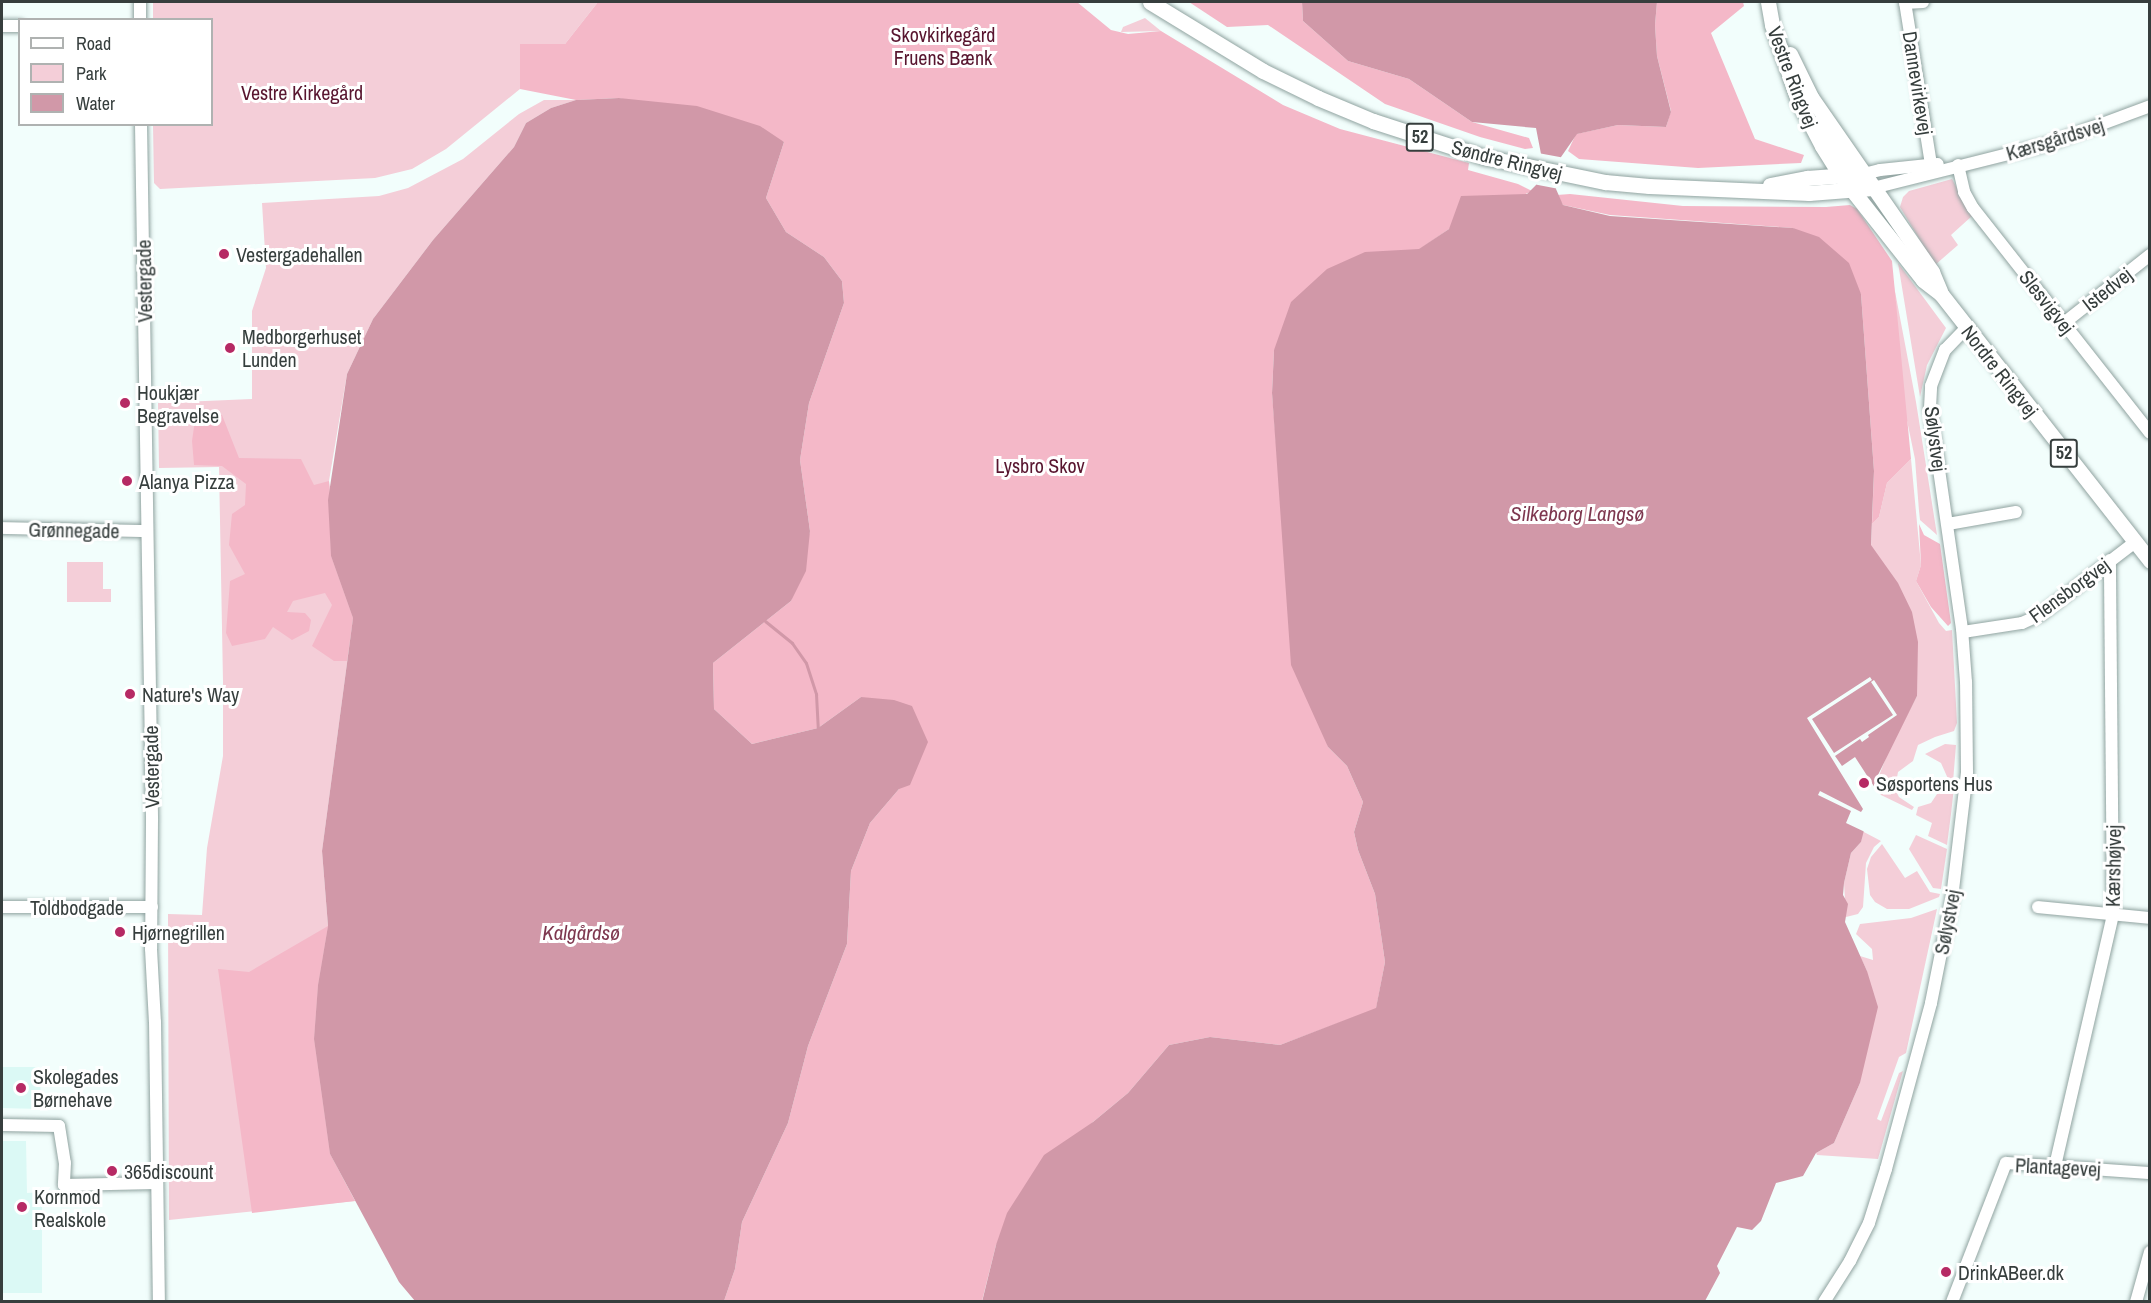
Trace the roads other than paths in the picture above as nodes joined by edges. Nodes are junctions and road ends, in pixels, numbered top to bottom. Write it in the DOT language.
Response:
graph roads {
  1 [pos="140,2"];
  2 [pos="1150,2"];
  3 [pos="1905,2"];
  4 [pos="1923,2"];
  5 [pos="1769,4"];
  6 [pos="140,18"];
  7 [pos="2,26"];
  8 [pos="18,26"];
  9 [pos="2150,105"];
  10 [pos="141,126"];
  11 [pos="1931,164"];
  12 [pos="1958,165"];
  13 [pos="1857,182"];
  14 [pos="2150,255"];
  15 [pos="1941,294"];
  16 [pos="2064,323"];
  17 [pos="1966,328"];
  18 [pos="2150,433"];
  19 [pos="2016,512"];
  20 [pos="1948,524"];
  21 [pos="2,528"];
  22 [pos="146,531"];
  23 [pos="2135,542"];
  24 [pos="2110,560"];
  25 [pos="2150,561"];
  26 [pos="1963,632"];
  27 [pos="2,907"];
  28 [pos="152,907"];
  29 [pos="2038,907"];
  30 [pos="2113,915"];
  31 [pos="2150,918"];
  32 [pos="2,1125"];
  33 [pos="2055,1166"];
  34 [pos="2150,1173"];
  35 [pos="156,1183"];
  36 [pos="2150,1252"];
  37 [pos="159,1302"];
  38 [pos="1824,1302"];
  39 [pos="1952,1302"];
  40 [pos="2136,1302"];
  1 -- 6 [label="street"];
  2 -- 13 [label="main road, Søndre Ringvej / 52"];
  3 -- 4 [label="street"];
  3 -- 11 [label="street, Dannevirkevej"];
  5 -- 13 [label="main road, Vestre Ringvej"];
  5 -- 13 [label="main road, Vestre Ringvej"];
  7 -- 8 [label="street"];
  9 -- 12 [label="street, Kærsgårdsvej"];
  10 -- 22 [label="street, Vestergade"];
  11 -- 12 [label="street, Kærsgårdsvej"];
  11 -- 13 [label="street, Kærsgårdsvej"];
  12 -- 13 [label="street, Kærsgårdsvej"];
  12 -- 16 [label="street, Slesvigvej"];
  13 -- 15 [label="main road, Nordre Ringvej / 52"];
  13 -- 15 [label="main road, Nordre Ringvej / 52"];
  14 -- 16 [label="street, Istedvej"];
  15 -- 17 [label="main road, Nordre Ringvej / 52"];
  16 -- 18 [label="street, Slesvigvej"];
  17 -- 20 [label="street, Sølystvej"];
  17 -- 23 [label="main road, Nordre Ringvej / 52"];
  19 -- 20 [label="street"];
  20 -- 26 [label="street, Sølystvej"];
  21 -- 22 [label="street, Grønnegade"];
  22 -- 28 [label="street, Vestergade"];
  23 -- 24 [label="street, Flensborgvej"];
  23 -- 25 [label="main road, Nordre Ringvej / 52"];
  24 -- 26 [label="street, Flensborgvej"];
  24 -- 30 [label="street, Kærshøjvej"];
  26 -- 38 [label="street, Sølystvej"];
  27 -- 28 [label="street, Toldbodgade"];
  28 -- 35 [label="street, Vestergade"];
  29 -- 30 [label="street"];
  30 -- 31 [label="street"];
  30 -- 33 [label="street, Kærshøjvej"];
  32 -- 35 [label="street"];
  33 -- 34 [label="street, Plantagevej"];
  33 -- 39 [label="street, Plantagevej"];
  35 -- 37 [label="street, Vestergade"];
  36 -- 40 [label="street"];
}
